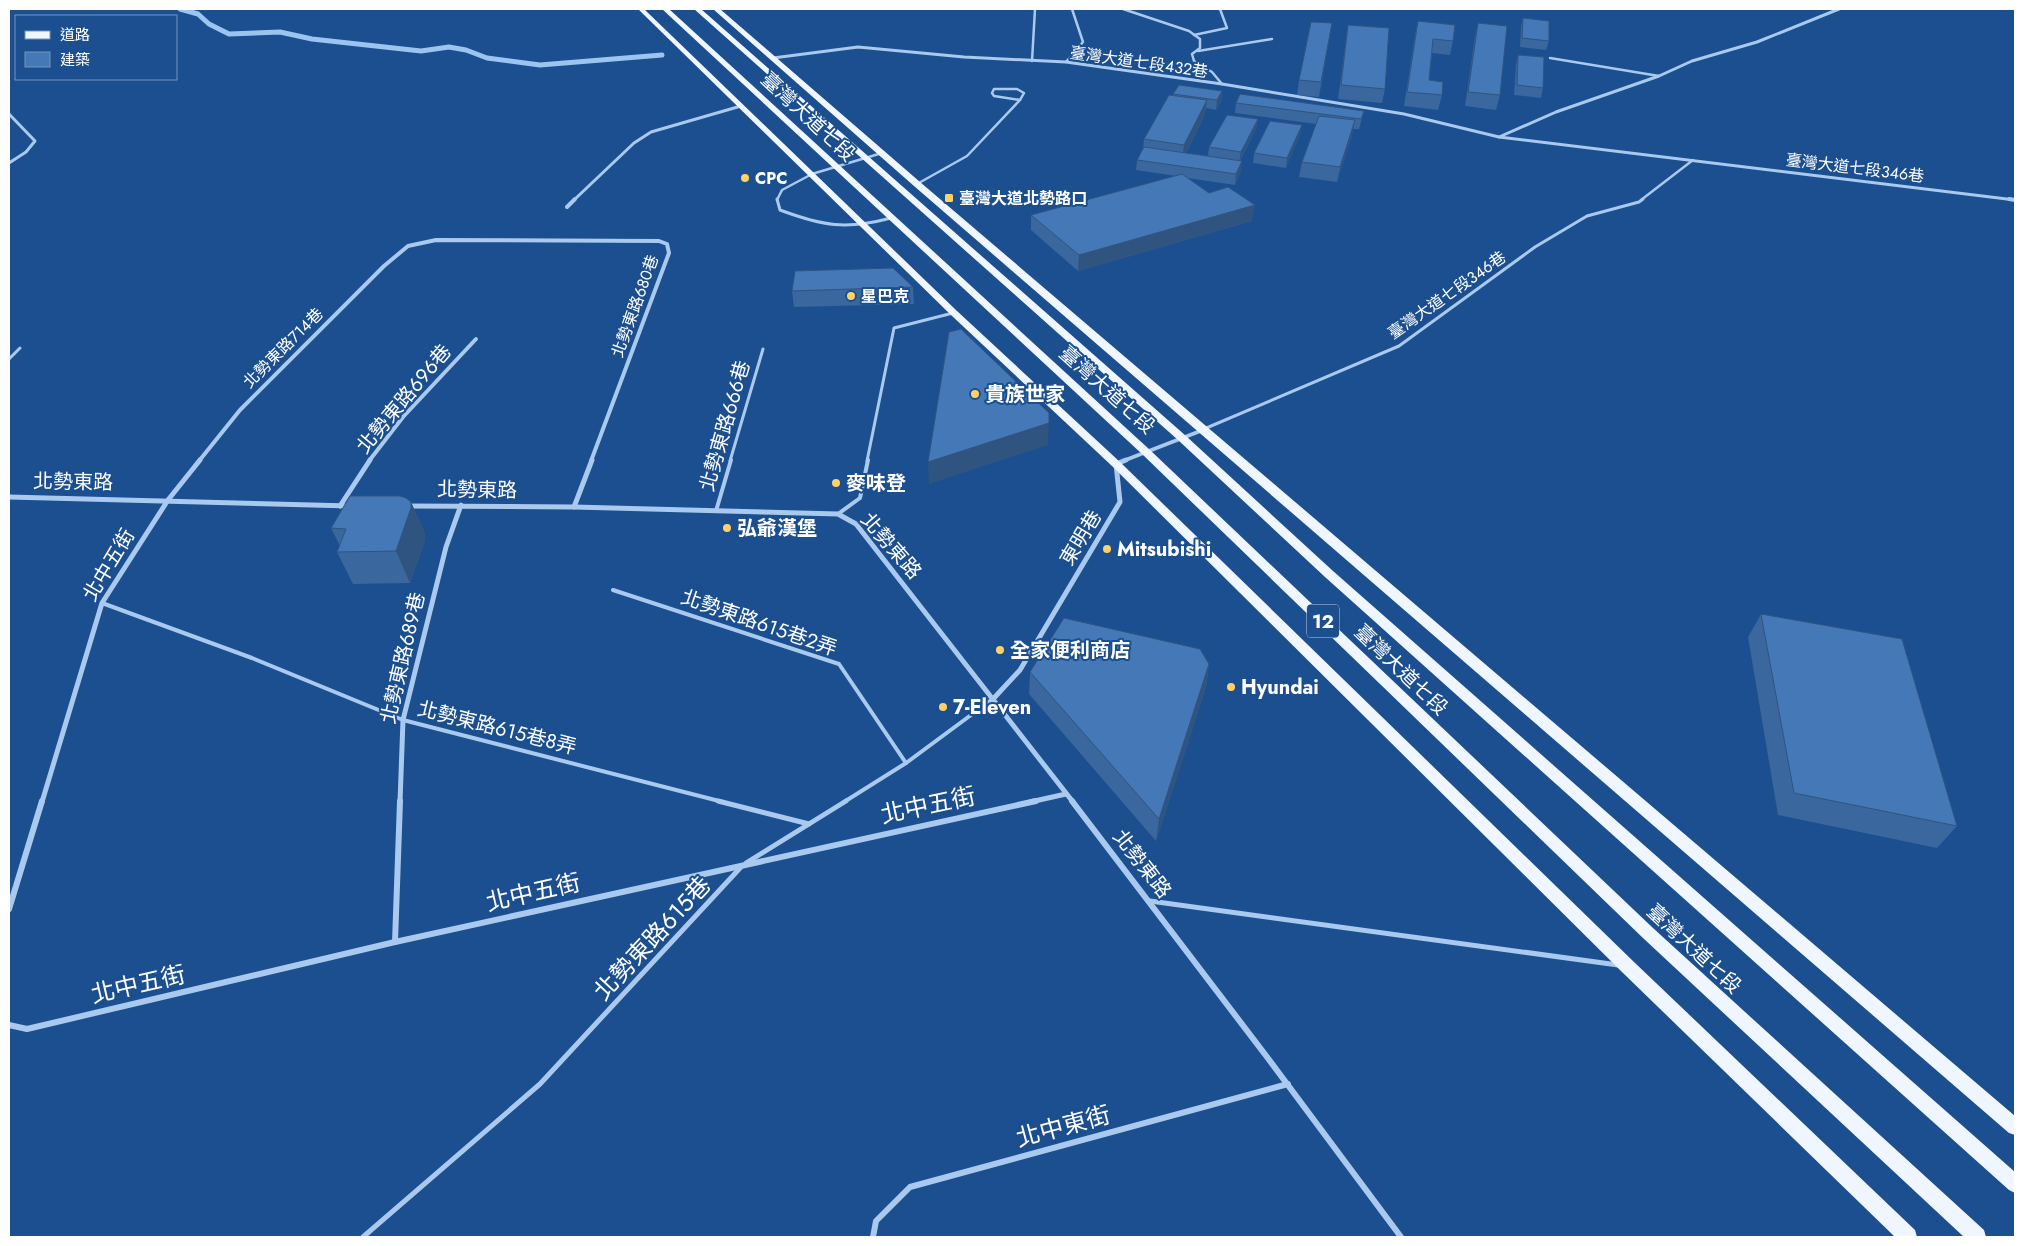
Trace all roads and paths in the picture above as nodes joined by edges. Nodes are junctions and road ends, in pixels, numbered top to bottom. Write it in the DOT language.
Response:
graph roads {
  1 [pos="641,9"];
  2 [pos="665,9"];
  3 [pos="697,9"];
  4 [pos="716,9"];
  5 [pos="1035,9"];
  6 [pos="1072,9"];
  7 [pos="1123,9"];
  8 [pos="1220,9"];
  9 [pos="1839,9"];
  10 [pos="1194,35"];
  11 [pos="1272,39"];
  12 [pos="1195,52"];
  13 [pos="773,58"];
  14 [pos="1550,58"];
  15 [pos="1032,60"];
  16 [pos="1066,62"];
  17 [pos="1659,76"];
  18 [pos="1222,84"];
  19 [pos="1021,100"];
  20 [pos="741,106"];
  21 [pos="9,114"];
  22 [pos="1499,137"];
  23 [pos="882,153"];
  24 [pos="865,158"];
  25 [pos="1693,160"];
  26 [pos="9,163"];
  27 [pos="834,166"];
  28 [pos="812,174"];
  29 [pos="917,184"];
  30 [pos="2015,200"];
  31 [pos="567,207"];
  32 [pos="891,218"];
  33 [pos="864,225"];
  34 [pos="436,240"];
  35 [pos="954,313"];
  36 [pos="476,339"];
  37 [pos="20,348"];
  38 [pos="763,349"];
  39 [pos="9,359"];
  40 [pos="1204,430"];
  41 [pos="1182,438"];
  42 [pos="1146,452"];
  43 [pos="1116,464"];
  44 [pos="9,497"];
  45 [pos="168,500"];
  46 [pos="462,505"];
  47 [pos="340,506"];
  48 [pos="359,506"];
  49 [pos="396,506"];
  50 [pos="574,507"];
  51 [pos="716,511"];
  52 [pos="838,514"];
  53 [pos="614,590"];
  54 [pos="102,604"];
  55 [pos="994,698"];
  56 [pos="403,720"];
  57 [pos="906,763"];
  58 [pos="1066,794"];
  59 [pos="809,824"];
  60 [pos="743,865"];
  61 [pos="1150,900"];
  62 [pos="9,909"];
  63 [pos="396,942"];
  64 [pos="1628,967"];
  65 [pos="9,1025"];
  66 [pos="1288,1084"];
  67 [pos="2015,1127"];
  68 [pos="2015,1184"];
  69 [pos="363,1237"];
  70 [pos="873,1237"];
  71 [pos="1401,1237"];
  72 [pos="1908,1237"];
  73 [pos="1977,1237"];
  1 -- 20 [label="main road, 臺灣大道七段 / 12"];
  2 -- 27 [label="main road, 臺灣大道七段 / 12"];
  3 -- 24 [label="main road, 臺灣大道七段 / 12"];
  4 -- 13 [label="main road, 臺灣大道七段"];
  5 -- 15 [label="lane"];
  6 -- 16 [label="lane"];
  7 -- 10 [label="lane"];
  8 -- 10 [label="lane"];
  9 -- 17 [label="street"];
  10 -- 12 [label="lane"];
  11 -- 12 [label="lane"];
  12 -- 18 [label="lane"];
  13 -- 15 [label="street, 臺灣大道七段432巷"];
  13 -- 23 [label="main road, 臺灣大道七段"];
  14 -- 17 [label="lane"];
  15 -- 16 [label="street, 臺灣大道七段432巷"];
  16 -- 18 [label="street, 臺灣大道七段432巷"];
  17 -- 22 [label="street"];
  18 -- 22 [label="street, 臺灣大道七段432巷"];
  19 -- 19 [label="lane"];
  19 -- 29 [label="lane"];
  20 -- 28 [label="main road, 臺灣大道七段 / 12"];
  20 -- 31 [label="street"];
  21 -- 26 [label="street"];
  22 -- 25 [label="street, 臺灣大道七段346巷"];
  23 -- 24 [label="lane"];
  23 -- 29 [label="main road, 臺灣大道七段"];
  24 -- 27 [label="lane"];
  24 -- 41 [label="main road, 臺灣大道七段 / 12"];
  25 -- 30 [label="street, 臺灣大道七段346巷"];
  25 -- 40 [label="lane, 臺灣大道七段346巷"];
  27 -- 28 [label="lane"];
  27 -- 32 [label="main road, 臺灣大道七段 / 12"];
  28 -- 33 [label="main road, 臺灣大道七段 / 12"];
  28 -- 33 [label="lane"];
  29 -- 40 [label="main road, 臺灣大道七段"];
  32 -- 33 [label="lane"];
  32 -- 42 [label="main road, 臺灣大道七段 / 12"];
  33 -- 35 [label="main road, 臺灣大道七段 / 12"];
  34 -- 45 [label="street, 北勢東路714巷"];
  34 -- 50 [label="street, 北勢東路680巷"];
  35 -- 43 [label="main road, 臺灣大道七段 / 12"];
  35 -- 52 [label="lane"];
  36 -- 47 [label="street, 北勢東路696巷"];
  37 -- 39 [label="lane"];
  38 -- 51 [label="lane, 北勢東路666巷"];
  40 -- 41 [label="street"];
  40 -- 67 [label="main road, 臺灣大道七段"];
  41 -- 42 [label="street"];
  41 -- 68 [label="main road, 臺灣大道七段 / 12"];
  42 -- 43 [label="street"];
  42 -- 73 [label="main road, 臺灣大道七段 / 12"];
  43 -- 55 [label="street, 東明巷"];
  43 -- 64 [label="main road, 臺灣大道七段 / 12"];
  44 -- 45 [label="street, 北勢東路"];
  45 -- 47 [label="street, 北勢東路"];
  45 -- 54 [label="street, 北中五街"];
  46 -- 49 [label="street, 北勢東路"];
  46 -- 50 [label="street, 北勢東路"];
  46 -- 56 [label="street, 北勢東路689巷"];
  47 -- 48 [label="street, 北勢東路"];
  50 -- 51 [label="street, 北勢東路"];
  51 -- 52 [label="street, 北勢東路"];
  52 -- 55 [label="street, 北勢東路"];
  53 -- 57 [label="lane, 北勢東路615巷2弄"];
  54 -- 56 [label="lane, 北勢東路615巷8弄"];
  54 -- 62 [label="street, 北中五街"];
  55 -- 57 [label="lane, 北勢東路615巷"];
  55 -- 58 [label="street, 北勢東路"];
  56 -- 59 [label="lane, 北勢東路615巷8弄"];
  56 -- 63 [label="street, 北勢東路689巷"];
  57 -- 59 [label="lane, 北勢東路615巷"];
  58 -- 60 [label="street, 北中五街"];
  58 -- 61 [label="street, 北勢東路"];
  59 -- 60 [label="lane, 北勢東路615巷"];
  60 -- 63 [label="street, 北中五街"];
  60 -- 69 [label="lane, 北勢東路615巷"];
  61 -- 64 [label="lane"];
  61 -- 66 [label="street, 北勢東路"];
  63 -- 65 [label="street, 北中五街"];
  64 -- 72 [label="main road, 臺灣大道七段 / 12"];
  66 -- 70 [label="street, 北中東街"];
  66 -- 71 [label="street, 北勢東路"];
}
